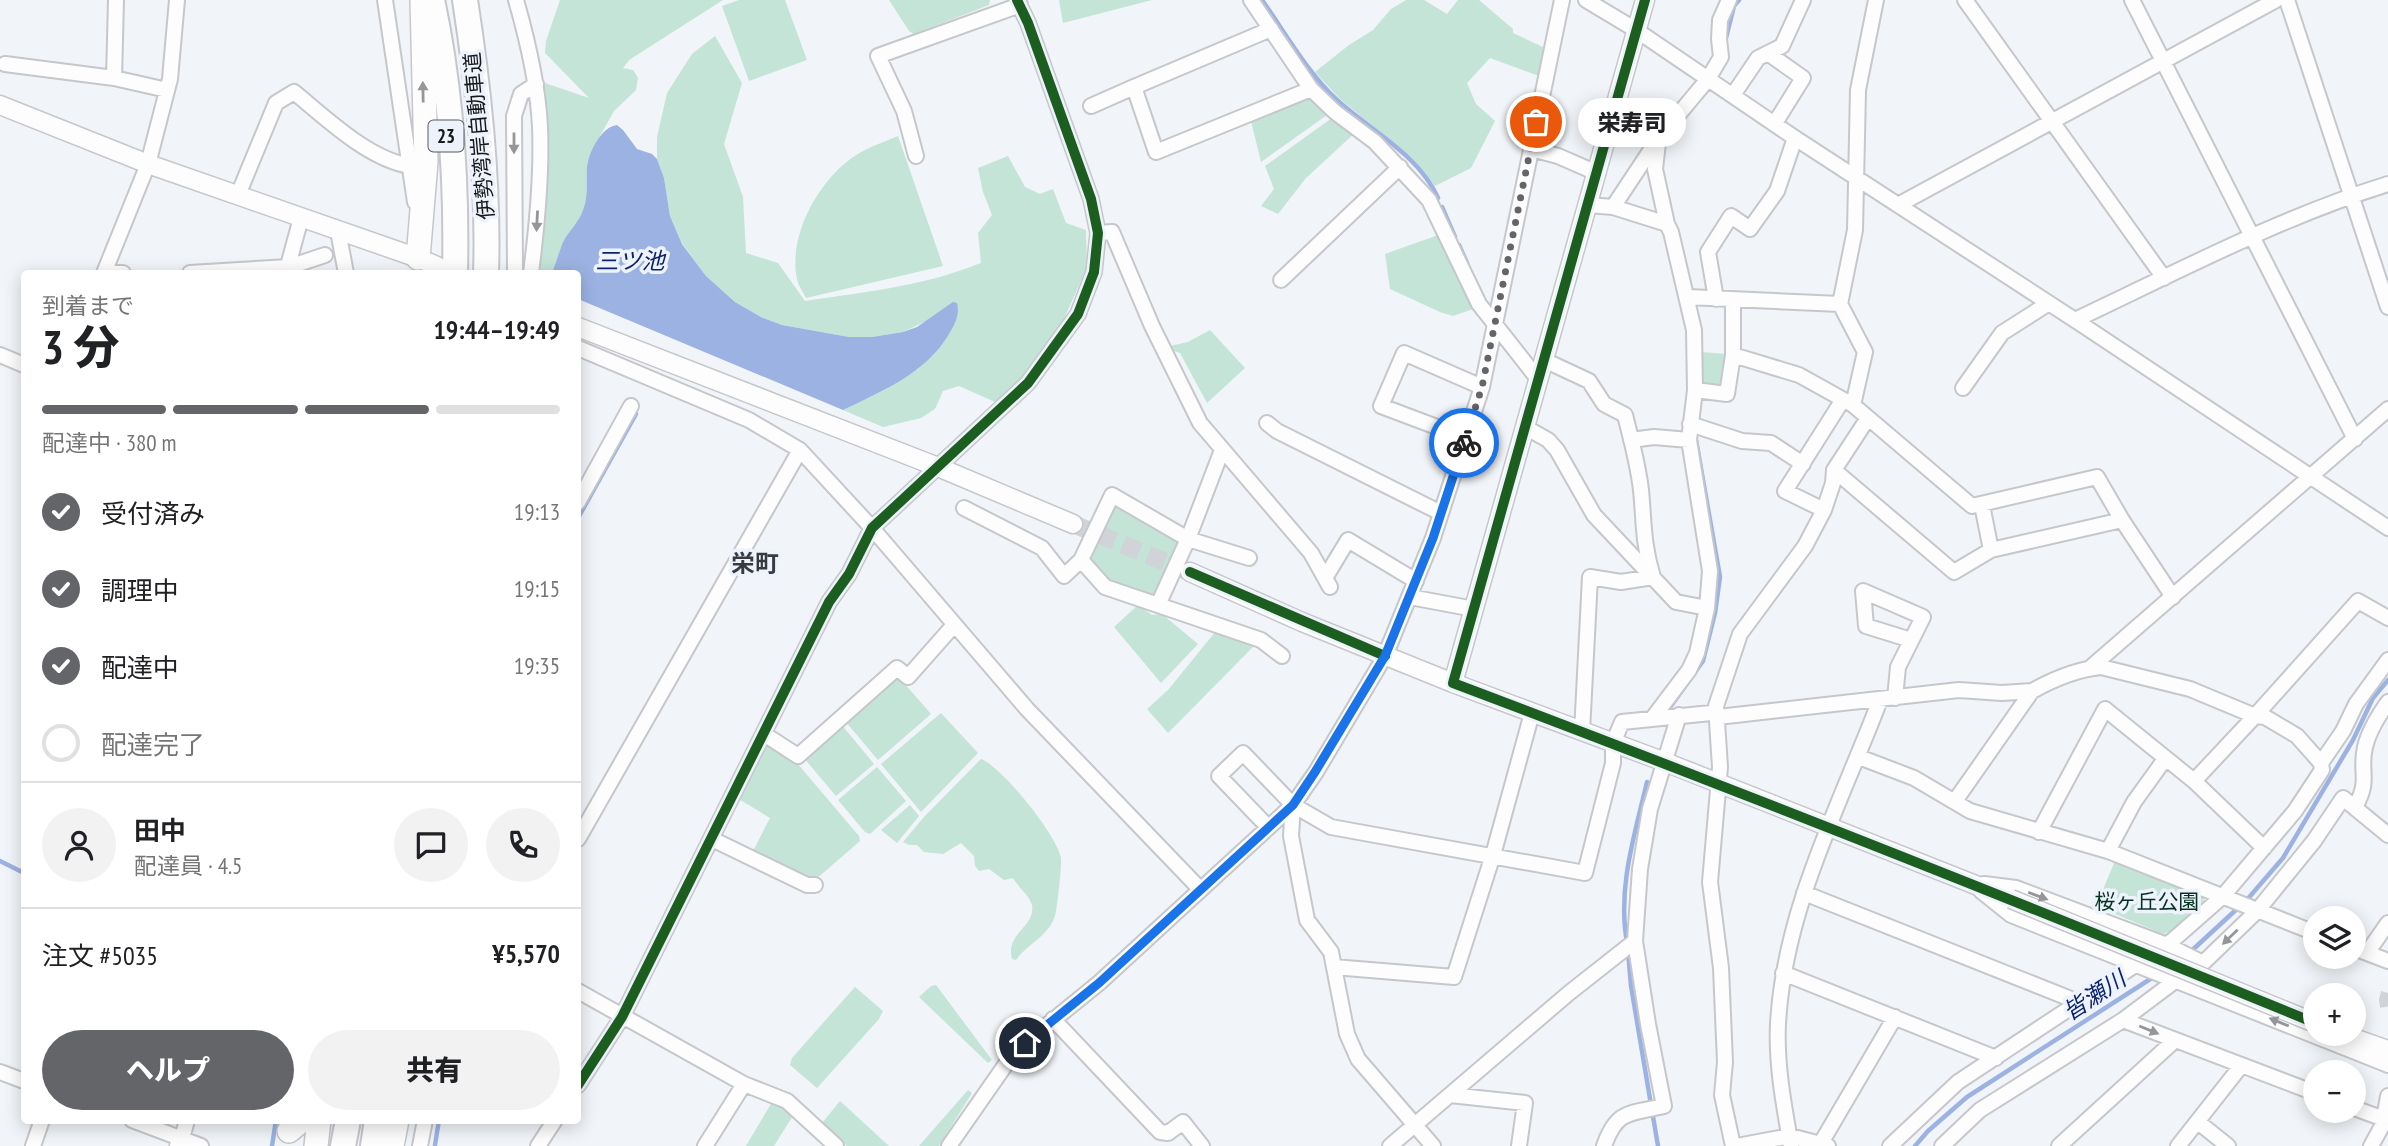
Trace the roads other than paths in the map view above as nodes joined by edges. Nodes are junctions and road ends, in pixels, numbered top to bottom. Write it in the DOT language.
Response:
graph roads {
  1 [pos="116,0"];
  2 [pos="177,0"];
  3 [pos="385,0"];
  4 [pos="422,0"];
  5 [pos="430,0"];
  6 [pos="466,0"];
  7 [pos="516,0"];
  8 [pos="1251,0"];
  9 [pos="1562,0"];
  10 [pos="1586,0"];
  11 [pos="1645,0"];
  12 [pos="1729,0"];
  13 [pos="1803,0"];
  14 [pos="1876,0"];
  15 [pos="1965,0"];
  16 [pos="2132,0"];
  17 [pos="2276,0"];
  18 [pos="2287,0"];
  19 [pos="1018,3"];
  20 [pos="1271,29"];
  21 [pos="1636,30"];
  22 [pos="1769,54"];
  23 [pos="2163,62"];
  24 [pos="5,64"];
  25 [pos="114,78"];
  26 [pos="1708,79"];
  27 [pos="536,85"];
  28 [pos="1134,87"];
  29 [pos="1311,89"];
  30 [pos="167,90"];
  31 [pos="1733,95"];
  32 [pos="0,104"];
  33 [pos="1091,106"];
  34 [pos="2053,121"];
  35 [pos="1775,123"];
  36 [pos="1795,138"];
  37 [pos="1658,139"];
  38 [pos="1531,149"];
  39 [pos="916,156"];
  40 [pos="148,164"];
  41 [pos="410,166"];
  42 [pos="1400,167"];
  43 [pos="1597,173"];
  44 [pos="1857,177"];
  45 [pos="2388,184"];
  46 [pos="238,195"];
  47 [pos="2351,195"];
  48 [pos="1588,205"];
  49 [pos="1898,205"];
  50 [pos="1613,207"];
  51 [pos="301,218"];
  52 [pos="1667,224"];
  53 [pos="338,230"];
  54 [pos="1098,233"];
  55 [pos="2253,237"];
  56 [pos="326,255"];
  57 [pos="436,269"];
  58 [pos="105,270"];
  59 [pos="287,270"];
  60 [pos="345,270"];
  61 [pos="489,270"];
  62 [pos="515,270"];
  63 [pos="531,270"];
  64 [pos="2164,278"];
  65 [pos="1281,280"];
  66 [pos="1688,297"];
  67 [pos="1716,299"];
  68 [pos="1733,300"];
  69 [pos="2049,303"];
  70 [pos="1840,304"];
  71 [pos="2388,307"];
  72 [pos="2076,320"];
  73 [pos="1494,322"];
  74 [pos="581,328"];
  75 [pos="581,349"];
  76 [pos="0,355"];
  77 [pos="1733,355"];
  78 [pos="1544,360"];
  79 [pos="21,364"];
  80 [pos="1538,379"];
  81 [pos="1482,387"];
  82 [pos="1963,388"];
  83 [pos="1695,390"];
  84 [pos="1848,403"];
  85 [pos="631,406"];
  86 [pos="2388,409"];
  87 [pos="1868,418"];
  88 [pos="1267,423"];
  89 [pos="1690,424"];
  90 [pos="1525,427"];
  91 [pos="1466,438"];
  92 [pos="2355,439"];
  93 [pos="1631,440"];
  94 [pos="1689,440"];
  95 [pos="800,450"];
  96 [pos="1222,450"];
  97 [pos="1803,464"];
  98 [pos="938,467"];
  99 [pos="1834,470"];
  100 [pos="2309,476"];
  101 [pos="581,497"];
  102 [pos="1982,505"];
  103 [pos="964,508"];
  104 [pos="1824,510"];
  105 [pos="1441,513"];
  106 [pos="2122,520"];
  107 [pos="1073,524"];
  108 [pos="872,528"];
  109 [pos="2388,528"];
  110 [pos="1188,539"];
  111 [pos="1991,550"];
  112 [pos="1249,558"];
  113 [pos="1081,560"];
  114 [pos="1190,572"];
  115 [pos="1653,576"];
  116 [pos="1416,581"];
  117 [pos="1410,597"];
  118 [pos="2173,597"];
  119 [pos="1158,605"];
  120 [pos="1707,608"];
  121 [pos="1474,610"];
  122 [pos="2388,618"];
  123 [pos="954,625"];
  124 [pos="1911,640"];
  125 [pos="1282,656"];
  126 [pos="1385,656"];
  127 [pos="2388,660"];
  128 [pos="2090,668"];
  129 [pos="1452,683"];
  130 [pos="2032,691"];
  131 [pos="1887,699"];
  132 [pos="2388,702"];
  133 [pos="1532,713"];
  134 [pos="1679,715"];
  135 [pos="2255,716"];
  136 [pos="1718,717"];
  137 [pos="1651,719"];
  138 [pos="1582,732"];
  139 [pos="764,734"];
  140 [pos="1613,743"];
  141 [pos="1858,757"];
  142 [pos="2165,759"];
  143 [pos="1664,762"];
  144 [pos="2321,763"];
  145 [pos="2194,782"];
  146 [pos="1717,784"];
  147 [pos="1955,801"];
  148 [pos="1293,805"];
  149 [pos="2355,807"];
  150 [pos="1268,827"];
  151 [pos="1829,829"];
  152 [pos="2039,832"];
  153 [pos="581,834"];
  154 [pos="2388,835"];
  155 [pos="712,839"];
  156 [pos="2264,848"];
  157 [pos="2108,851"];
  158 [pos="1493,855"];
  159 [pos="1972,883"];
  160 [pos="815,885"];
  161 [pos="1200,889"];
  162 [pos="1804,893"];
  163 [pos="2225,897"];
  164 [pos="2255,910"];
  165 [pos="2388,923"];
  166 [pos="2303,928"];
  167 [pos="2366,945"];
  168 [pos="1628,946"];
  169 [pos="2170,947"];
  170 [pos="2366,952"];
  171 [pos="2388,961"];
  172 [pos="2201,962"];
  173 [pos="2135,966"];
  174 [pos="1334,967"];
  175 [pos="1783,973"];
  176 [pos="2175,981"];
  177 [pos="581,993"];
  178 [pos="2081,1003"];
  179 [pos="622,1017"];
  180 [pos="1895,1017"];
  181 [pos="2303,1018"];
  182 [pos="1053,1019"];
  183 [pos="2123,1020"];
  184 [pos="2174,1041"];
  185 [pos="2366,1042"];
  186 [pos="2388,1050"];
  187 [pos="1996,1058"];
  188 [pos="2388,1065"];
  189 [pos="2241,1066"];
  190 [pos="0,1072"];
  191 [pos="21,1080"];
  192 [pos="581,1080"];
  193 [pos="744,1084"];
  194 [pos="2303,1089"];
  195 [pos="1450,1095"];
  196 [pos="2388,1096"];
  197 [pos="2366,1111"];
  198 [pos="2386,1117"];
  199 [pos="2198,1122"];
  200 [pos="41,1124"];
  201 [pos="141,1124"];
  202 [pos="186,1124"];
  203 [pos="319,1124"];
  204 [pos="345,1124"];
  205 [pos="378,1124"];
  206 [pos="396,1124"];
  207 [pos="424,1124"];
  208 [pos="552,1124"];
  209 [pos="1416,1125"];
  210 [pos="1791,1141"];
  211 [pos="181,1142"];
  212 [pos="1825,1145"];
  213 [pos="33,1146"];
  214 [pos="201,1146"];
  215 [pos="316,1146"];
  216 [pos="341,1146"];
  217 [pos="375,1146"];
  218 [pos="392,1146"];
  219 [pos="419,1146"];
  220 [pos="538,1146"];
  221 [pos="705,1146"];
  222 [pos="836,1146"];
  223 [pos="949,1146"];
  224 [pos="1202,1146"];
  225 [pos="1390,1146"];
  226 [pos="1433,1146"];
  227 [pos="1519,1146"];
  228 [pos="1604,1146"];
  229 [pos="1735,1146"];
  230 [pos="1890,1146"];
  231 [pos="1942,1146"];
  232 [pos="2059,1146"];
  233 [pos="2178,1146"];
  234 [pos="2228,1146"];
  235 [pos="2371,1146"];
  1 -- 25 [label="street"];
  2 -- 30 [label="street"];
  3 -- 41 [label="street"];
  57 -- 4 [label="highway, one-way"];
  5 -- 57 [label="highway, 伊勢湾岸自動車道"];
  6 -- 61 [label="highway, 伊勢湾岸自動車道"];
  7 -- 27 [label="street"];
  8 -- 20 [label="street"];
  9 -- 38 [label="street"];
  10 -- 21 [label="street"];
  11 -- 21 [label="street"];
  12 -- 26 [label="street"];
  13 -- 22 [label="street"];
  14 -- 44 [label="street"];
  15 -- 34 [label="street"];
  16 -- 23 [label="street"];
  17 -- 23 [label="street"];
  18 -- 47 [label="street"];
  19 -- 39 [label="street"];
  19 -- 54 [label="street"];
  20 -- 28 [label="street"];
  20 -- 29 [label="street"];
  21 -- 26 [label="street"];
  21 -- 43 [label="street"];
  22 -- 31 [label="street"];
  22 -- 35 [label="street"];
  23 -- 34 [label="street"];
  23 -- 55 [label="street"];
  24 -- 25 [label="street"];
  25 -- 30 [label="street"];
  26 -- 31 [label="street"];
  26 -- 37 [label="street"];
  27 -- 62 [label="street, one-way"];
  27 -- 63 [label="street, one-way"];
  28 -- 29 [label="street"];
  28 -- 33 [label="street"];
  29 -- 42 [label="street"];
  30 -- 40 [label="street"];
  31 -- 35 [label="street"];
  32 -- 40 [label="street"];
  34 -- 49 [label="street"];
  34 -- 64 [label="street"];
  35 -- 36 [label="street"];
  36 -- 44 [label="street"];
  36 -- 67 [label="street"];
  37 -- 50 [label="street"];
  37 -- 52 [label="street"];
  38 -- 43 [label="street"];
  38 -- 73 [label="street"];
  40 -- 46 [label="street"];
  40 -- 58 [label="street"];
  41 -- 46 [label="street"];
  41 -- 57 [label="street"];
  42 -- 65 [label="street"];
  42 -- 73 [label="street"];
  43 -- 48 [label="street"];
  44 -- 49 [label="street"];
  44 -- 70 [label="street"];
  45 -- 47 [label="street"];
  46 -- 51 [label="street"];
  47 -- 55 [label="street"];
  47 -- 71 [label="street"];
  48 -- 50 [label="street"];
  48 -- 78 [label="street"];
  49 -- 69 [label="street"];
  50 -- 52 [label="street"];
  51 -- 53 [label="street"];
  51 -- 59 [label="street"];
  52 -- 66 [label="street"];
  53 -- 57 [label="street"];
  53 -- 60 [label="street"];
  54 -- 96 [label="street"];
  54 -- 98 [label="street"];
  55 -- 64 [label="street"];
  55 -- 92 [label="street"];
  56 -- 59 [label="street"];
  64 -- 72 [label="street"];
  66 -- 67 [label="street"];
  66 -- 83 [label="street"];
  67 -- 68 [label="street"];
  68 -- 70 [label="street"];
  68 -- 77 [label="street"];
  69 -- 72 [label="street"];
  69 -- 82 [label="street"];
  70 -- 84 [label="street"];
  72 -- 100 [label="street"];
  73 -- 80 [label="street"];
  73 -- 81 [label="street"];
  74 -- 98 [label="street"];
  75 -- 95 [label="street"];
  76 -- 79 [label="street"];
  77 -- 83 [label="street"];
  77 -- 84 [label="street"];
  78 -- 80 [label="street"];
  78 -- 93 [label="street"];
  80 -- 90 [label="street"];
  81 -- 91 [label="street"];
  81 -- 91 [label="street"];
  83 -- 89 [label="street"];
  84 -- 87 [label="street"];
  84 -- 97 [label="street"];
  85 -- 101 [label="street"];
  86 -- 92 [label="street"];
  87 -- 99 [label="street"];
  87 -- 102 [label="street"];
  88 -- 105 [label="street"];
  89 -- 94 [label="street"];
  89 -- 97 [label="street"];
  90 -- 115 [label="street"];
  90 -- 121 [label="street"];
  91 -- 105 [label="street"];
  92 -- 100 [label="street"];
  93 -- 94 [label="street"];
  93 -- 115 [label="street"];
  94 -- 120 [label="street"];
  95 -- 108 [label="street"];
  95 -- 153 [label="street"];
  96 -- 110 [label="street"];
  96 -- 116 [label="street"];
  97 -- 104 [label="street"];
  98 -- 107 [label="street"];
  98 -- 108 [label="street"];
  99 -- 104 [label="street"];
  99 -- 111 [label="street"];
  100 -- 109 [label="street"];
  100 -- 118 [label="street"];
  102 -- 106 [label="street"];
  102 -- 111 [label="street"];
  103 -- 113 [label="street"];
  104 -- 136 [label="street"];
  105 -- 116 [label="street"];
  106 -- 111 [label="street"];
  106 -- 118 [label="street"];
  108 -- 123 [label="street"];
  108 -- 139 [label="street"];
  110 -- 112 [label="street"];
  110 -- 113 [label="street"];
  110 -- 119 [label="street"];
  113 -- 119 [label="street"];
  114 -- 126 [label="street"];
  115 -- 120 [label="street"];
  115 -- 138 [label="street"];
  116 -- 117 [label="street"];
  117 -- 121 [label="street"];
  117 -- 126 [label="street"];
  118 -- 128 [label="street"];
  119 -- 125 [label="street"];
  120 -- 137 [label="street"];
  121 -- 129 [label="street"];
  122 -- 135 [label="street"];
  123 -- 139 [label="street"];
  123 -- 161 [label="street"];
  124 -- 131 [label="street"];
  126 -- 129 [label="street"];
  126 -- 148 [label="street"];
  127 -- 144 [label="street"];
  128 -- 130 [label="street"];
  128 -- 135 [label="street"];
  129 -- 133 [label="street"];
  130 -- 131 [label="street"];
  130 -- 147 [label="street"];
  131 -- 136 [label="street"];
  131 -- 141 [label="street"];
  132 -- 149 [label="street"];
  133 -- 138 [label="street"];
  133 -- 158 [label="street"];
  134 -- 136 [label="street"];
  134 -- 137 [label="street"];
  134 -- 143 [label="street"];
  135 -- 144 [label="street"];
  135 -- 145 [label="street"];
  136 -- 146 [label="street"];
  137 -- 140 [label="street"];
  138 -- 140 [label="street"];
  139 -- 155 [label="street"];
  140 -- 143 [label="street"];
  140 -- 158 [label="street"];
  141 -- 147 [label="street"];
  141 -- 151 [label="street"];
  142 -- 145 [label="street"];
  142 -- 152 [label="street"];
  142 -- 157 [label="street"];
  143 -- 146 [label="street"];
  143 -- 168 [label="street"];
  144 -- 156 [label="street"];
  145 -- 156 [label="street"];
  146 -- 151 [label="street"];
  146 -- 229 [label="street"];
  147 -- 152 [label="street"];
  148 -- 150 [label="street"];
  148 -- 150 [label="street"];
  148 -- 158 [label="street"];
  148 -- 174 [label="street"];
  149 -- 154 [label="street"];
  149 -- 164 [label="street"];
  150 -- 161 [label="street"];
  151 -- 159 [label="street"];
  151 -- 162 [label="street"];
  152 -- 157 [label="street"];
  155 -- 160 [label="street"];
  155 -- 179 [label="street"];
  156 -- 163 [label="street"];
  157 -- 163 [label="street"];
  158 -- 174 [label="street"];
  159 -- 169 [label="street, one-way"];
  159 -- 173 [label="street"];
  159 -- 181 [label="street, bridge"];
  161 -- 182 [label="street"];
  162 -- 175 [label="street"];
  162 -- 178 [label="street"];
  163 -- 164 [label="street"];
  163 -- 169 [label="street"];
  164 -- 166 [label="street"];
  164 -- 172 [label="street, one-way"];
  165 -- 167 [label="street"];
  168 -- 195 [label="street"];
  168 -- 228 [label="street"];
  169 -- 172 [label="street"];
  169 -- 173 [label="street"];
  170 -- 171 [label="street"];
  172 -- 176 [label="street"];
  173 -- 176 [label="street"];
  173 -- 178 [label="street"];
  174 -- 209 [label="street"];
  175 -- 180 [label="street"];
  175 -- 210 [label="street"];
  176 -- 183 [label="street"];
  188 -- 176 [label="street, one-way"];
  177 -- 179 [label="street"];
  178 -- 187 [label="street"];
  179 -- 192 [label="street"];
  179 -- 193 [label="street"];
  180 -- 187 [label="street"];
  180 -- 212 [label="street"];
  182 -- 223 [label="street"];
  182 -- 224 [label="street"];
  183 -- 184 [label="street, one-way"];
  183 -- 231 [label="street"];
  184 -- 189 [label="street"];
  184 -- 232 [label="street"];
  185 -- 186 [label="street"];
  187 -- 230 [label="street"];
  189 -- 194 [label="street"];
  189 -- 199 [label="street"];
  190 -- 191 [label="street"];
  193 -- 221 [label="street"];
  193 -- 222 [label="street"];
  195 -- 209 [label="street"];
  195 -- 227 [label="street"];
  196 -- 198 [label="street"];
  197 -- 198 [label="street"];
  198 -- 235 [label="street"];
  199 -- 233 [label="street"];
  199 -- 234 [label="street"];
  200 -- 213 [label="street"];
  201 -- 211 [label="street"];
  202 -- 211 [label="street"];
  203 -- 215 [label="highway"];
  204 -- 216 [label="highway"];
  205 -- 217 [label="highway"];
  206 -- 218 [label="highway"];
  207 -- 219 [label="street"];
  208 -- 220 [label="street"];
  209 -- 225 [label="street"];
  209 -- 226 [label="street"];
  210 -- 212 [label="street"];
  210 -- 229 [label="street"];
  211 -- 214 [label="street"];
}
